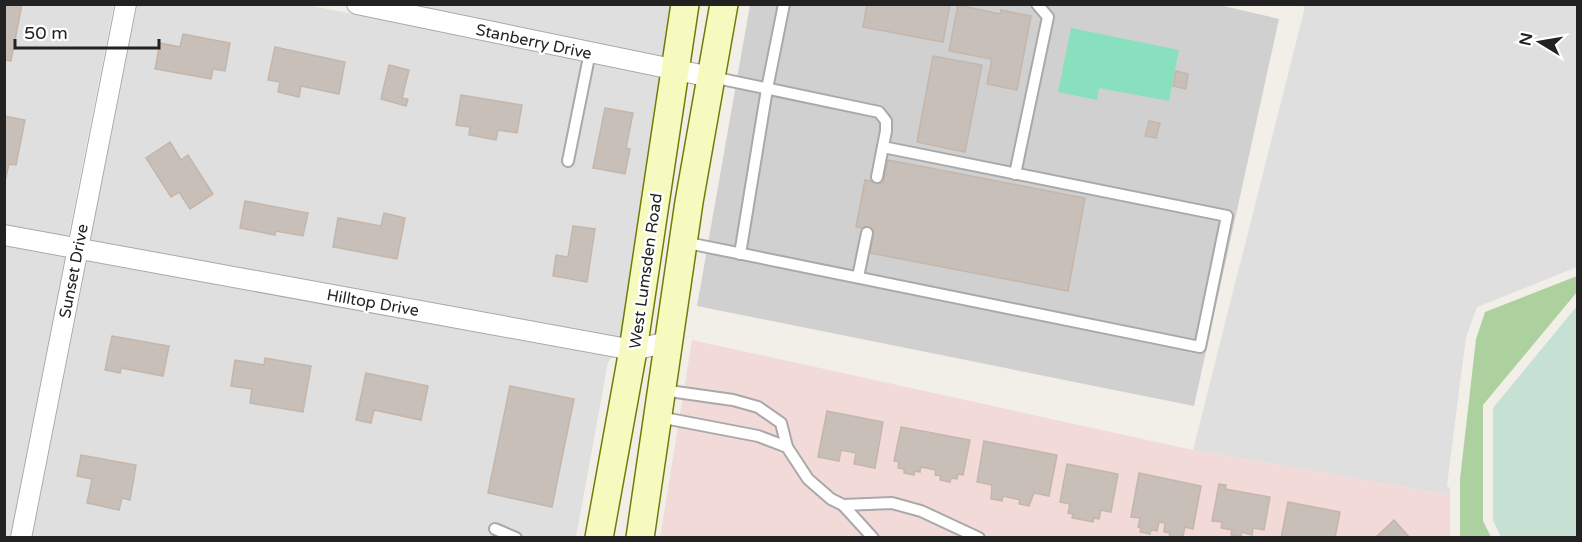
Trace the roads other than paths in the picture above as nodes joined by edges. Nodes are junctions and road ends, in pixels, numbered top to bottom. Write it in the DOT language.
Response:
graph roads {
  1 [pos="126,4"];
  2 [pos="357,4"];
  3 [pos="686,4"];
  4 [pos="724,4"];
  5 [pos="784,4"];
  6 [pos="1037,4"];
  7 [pos="590,52"];
  8 [pos="674,69"];
  9 [pos="711,77"];
  10 [pos="767,89"];
  11 [pos="883,147"];
  12 [pos="568,161"];
  13 [pos="1015,174"];
  14 [pos="877,177"];
  15 [pos="867,233"];
  16 [pos="4,235"];
  17 [pos="683,242"];
  18 [pos="77,249"];
  19 [pos="740,254"];
  20 [pos="858,277"];
  21 [pos="668,342"];
  22 [pos="633,350"];
  23 [pos="661,390"];
  24 [pos="657,417"];
  25 [pos="787,447"];
  26 [pos="843,505"];
  27 [pos="495,529"];
  28 [pos="21,537"];
  29 [pos="516,537"];
  30 [pos="599,537"];
  31 [pos="640,537"];
  32 [pos="873,537"];
  33 [pos="979,537"];
  1 -- 18 [label="street, Sunset Drive"];
  2 -- 7 [label="street, Stanberry Drive"];
  3 -- 8 [label="main road, West Lumsden Road"];
  4 -- 9 [label="main road, West Lumsden Road"];
  5 -- 10 [label="lane"];
  6 -- 13 [label="lane"];
  7 -- 8 [label="street, Stanberry Drive"];
  7 -- 12 [label="lane"];
  8 -- 9 [label="street, Stanberry Drive"];
  8 -- 22 [label="main road, West Lumsden Road"];
  9 -- 10 [label="lane"];
  9 -- 17 [label="main road, West Lumsden Road"];
  10 -- 11 [label="lane"];
  10 -- 19 [label="lane"];
  11 -- 13 [label="lane"];
  11 -- 14 [label="lane"];
  13 -- 20 [label="lane"];
  15 -- 20 [label="lane"];
  16 -- 18 [label="street, Hilltop Drive"];
  17 -- 19 [label="lane"];
  17 -- 21 [label="main road, West Lumsden Road"];
  18 -- 22 [label="street, Hilltop Drive"];
  18 -- 28 [label="street, Sunset Drive"];
  19 -- 20 [label="lane"];
  21 -- 22 [label="street, Hilltop Drive"];
  21 -- 23 [label="main road, West Lumsden Road"];
  22 -- 30 [label="main road, West Lumsden Road"];
  23 -- 24 [label="main road, West Lumsden Road"];
  23 -- 25 [label="lane"];
  24 -- 25 [label="lane"];
  24 -- 31 [label="main road, West Lumsden Road"];
  25 -- 26 [label="lane"];
  26 -- 32 [label="lane"];
  26 -- 33 [label="lane"];
  27 -- 29 [label="lane"];
}
